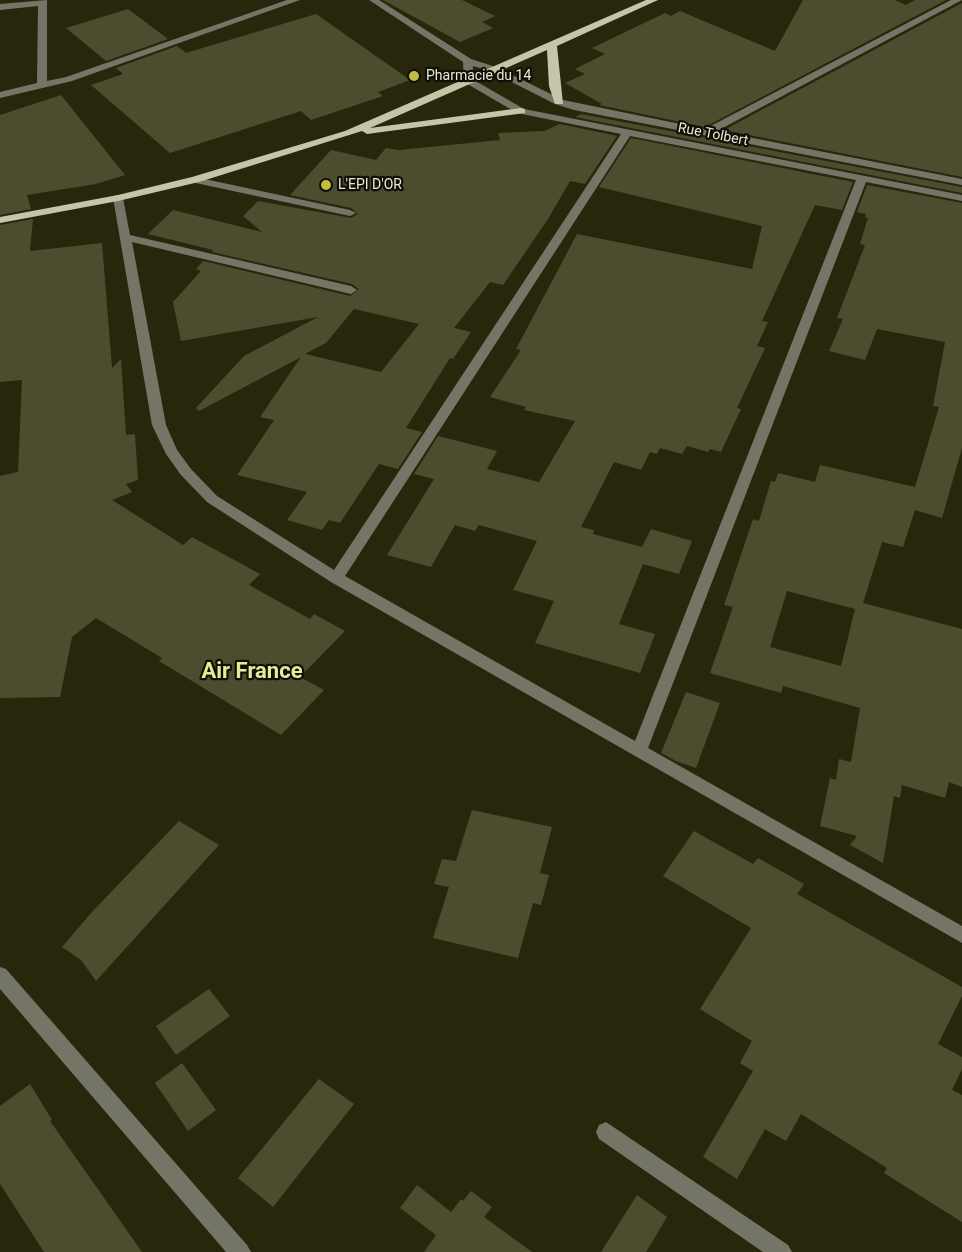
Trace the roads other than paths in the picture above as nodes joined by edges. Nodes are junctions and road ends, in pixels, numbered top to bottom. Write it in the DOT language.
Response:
graph roads {
  1 [pos="296,0"];
  2 [pos="373,0"];
  3 [pos="654,0"];
  4 [pos="958,0"];
  5 [pos="43,2"];
  6 [pos="0,7"];
  7 [pos="552,46"];
  8 [pos="468,61"];
  9 [pos="493,69"];
  10 [pos="467,80"];
  11 [pos="42,87"];
  12 [pos="0,95"];
  13 [pos="559,102"];
  14 [pos="521,111"];
  15 [pos="349,133"];
  16 [pos="706,133"];
  17 [pos="626,134"];
  18 [pos="862,178"];
  19 [pos="195,180"];
  20 [pos="962,182"];
  21 [pos="118,198"];
  22 [pos="962,198"];
  23 [pos="350,213"];
  24 [pos="0,220"];
  25 [pos="126,237"];
  26 [pos="351,291"];
  27 [pos="336,578"];
  28 [pos="639,751"];
  29 [pos="962,935"];
  30 [pos="0,975"];
  31 [pos="606,1132"];
  32 [pos="240,1252"];
  33 [pos="781,1252"];
  1 -- 11 [label="street"];
  2 -- 8 [label="street, Rue Tolbert"];
  3 -- 7 [label="main road"];
  4 -- 16 [label="street"];
  5 -- 6 [label="street"];
  5 -- 11 [label="street"];
  7 -- 9 [label="main road"];
  7 -- 13 [label="main road"];
  8 -- 9 [label="street, Rue Tolbert"];
  8 -- 10 [label="street"];
  9 -- 10 [label="main road"];
  9 -- 13 [label="street, Rue Tolbert"];
  10 -- 14 [label="street, Rue Tolbert"];
  10 -- 15 [label="main road"];
  11 -- 12 [label="street"];
  13 -- 16 [label="street, Rue Tolbert"];
  14 -- 15 [label="main road"];
  14 -- 17 [label="street, Rue Tolbert"];
  15 -- 19 [label="main road"];
  16 -- 20 [label="street, Rue Tolbert"];
  17 -- 18 [label="street, Rue Tolbert"];
  17 -- 27 [label="street"];
  18 -- 22 [label="street, Rue Tolbert"];
  18 -- 28 [label="street"];
  19 -- 21 [label="main road"];
  19 -- 23 [label="street"];
  21 -- 24 [label="main road"];
  21 -- 25 [label="street"];
  25 -- 26 [label="street"];
  25 -- 27 [label="street"];
  27 -- 28 [label="street"];
  28 -- 29 [label="street"];
  30 -- 32 [label="street"];
  31 -- 33 [label="street"];
}
